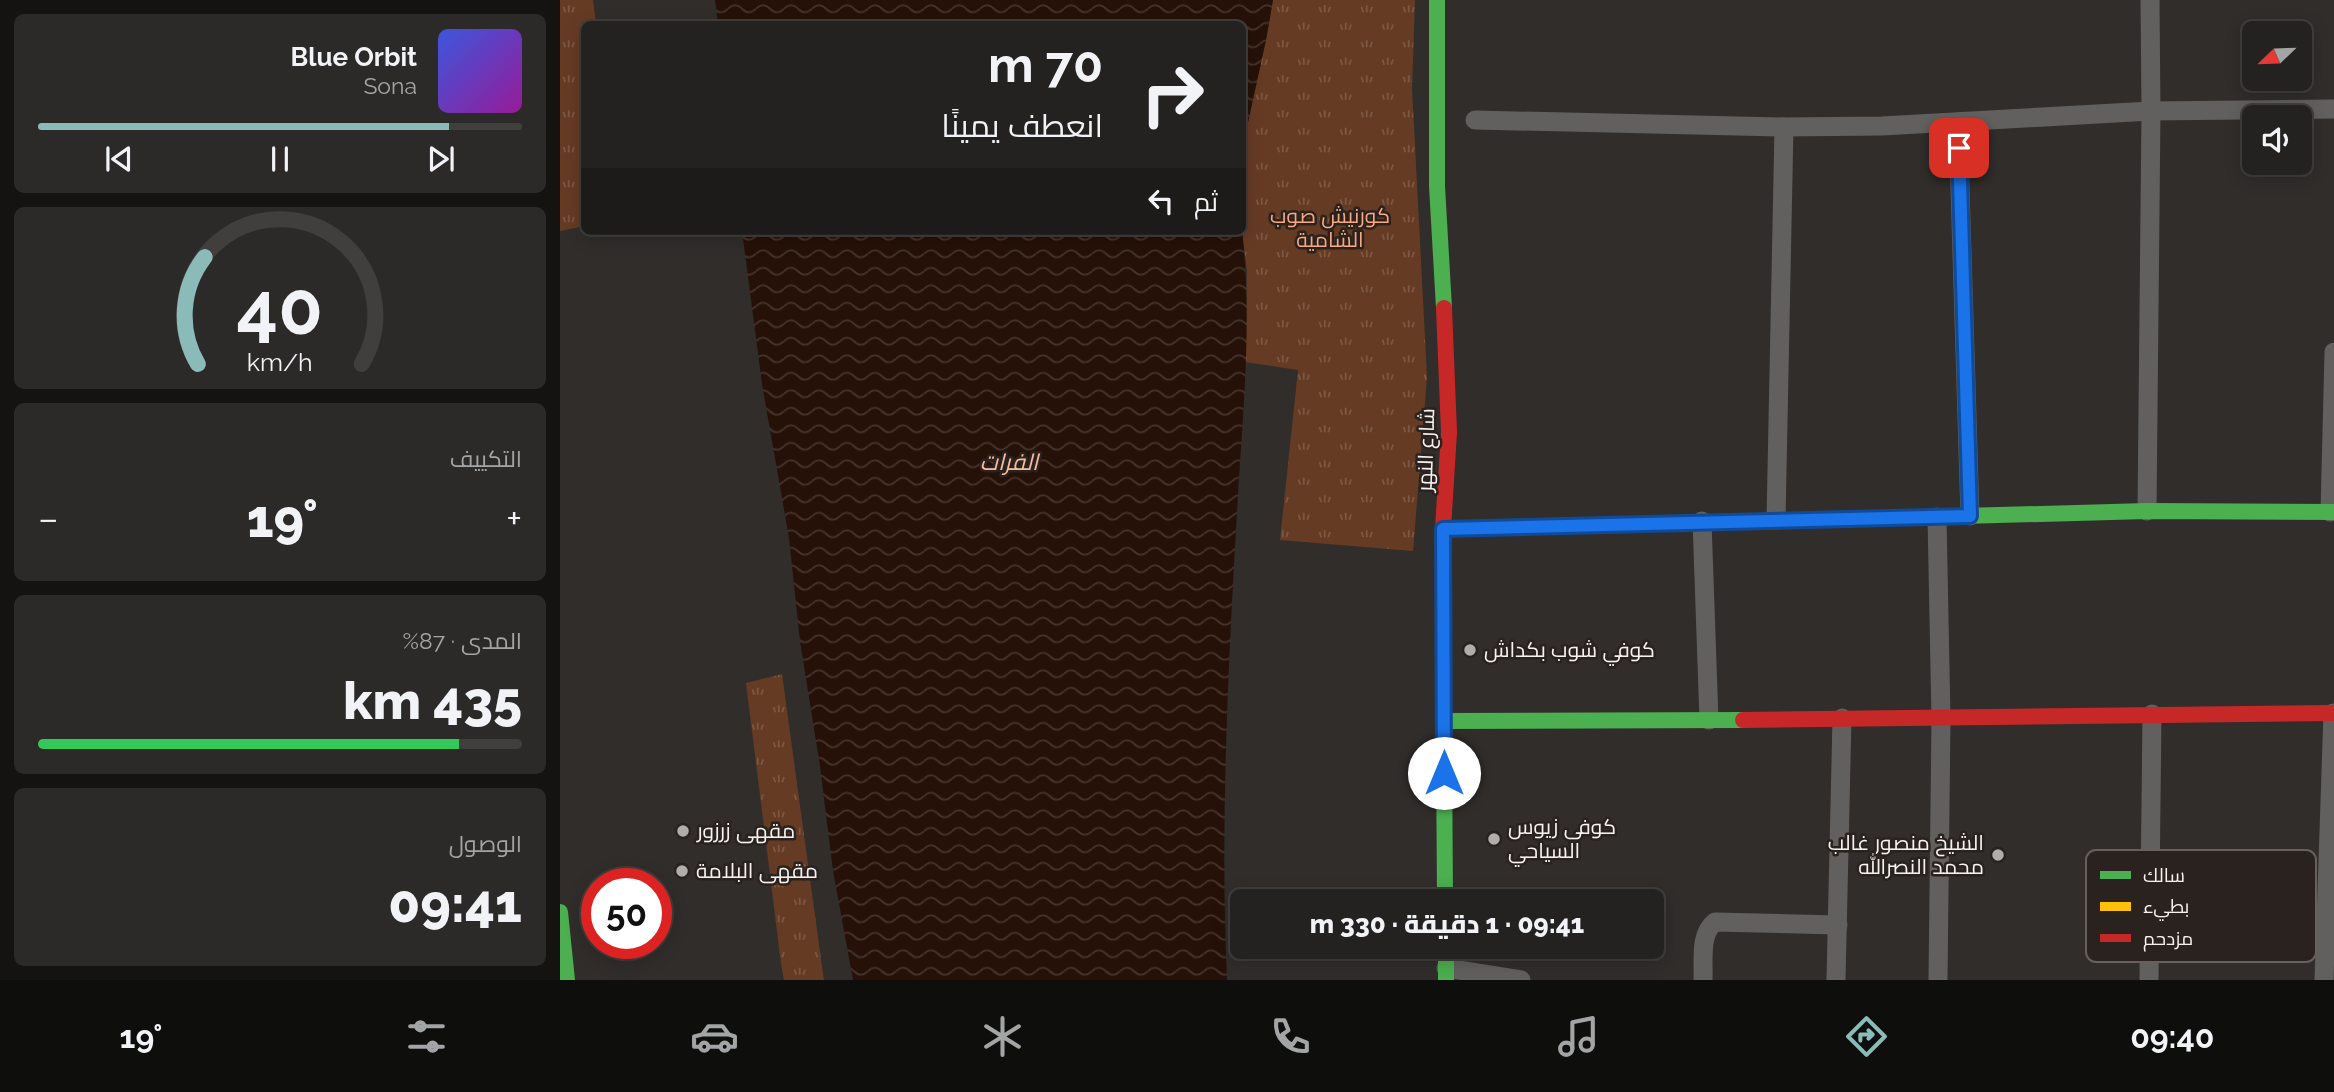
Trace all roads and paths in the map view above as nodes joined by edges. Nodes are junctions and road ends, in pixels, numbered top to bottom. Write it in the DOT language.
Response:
graph roads {
  1 [pos="1437,0"];
  2 [pos="2150,0"];
  3 [pos="2334,108"];
  4 [pos="2151,111"];
  5 [pos="1475,120"];
  6 [pos="1958,122"];
  7 [pos="1784,127"];
  8 [pos="2334,352"];
  9 [pos="2147,512"];
  10 [pos="2332,512"];
  11 [pos="1970,516"];
  12 [pos="1937,517"];
  13 [pos="1776,520"];
  14 [pos="1702,521"];
  15 [pos="1443,529"];
  16 [pos="2333,713"];
  17 [pos="2152,714"];
  18 [pos="1842,718"];
  19 [pos="1941,719"];
  20 [pos="1709,720"];
  21 [pos="1444,721"];
  22 [pos="2150,850"];
  23 [pos="1445,889"];
  24 [pos="560,912"];
  25 [pos="1838,925"];
  26 [pos="2149,962"];
  27 [pos="1446,974"];
  28 [pos="567,980"];
  29 [pos="1521,980"];
  30 [pos="1703,980"];
  31 [pos="1836,980"];
  32 [pos="1938,980"];
  33 [pos="2149,980"];
  34 [pos="2324,980"];
  1 -- 15 [label="street, شارع النهر"];
  2 -- 4 [label="street"];
  3 -- 4 [label="street"];
  4 -- 6 [label="street"];
  4 -- 9 [label="street"];
  5 -- 7 [label="street"];
  6 -- 7 [label="street"];
  6 -- 11 [label="street"];
  7 -- 13 [label="street"];
  8 -- 10 [label="street"];
  9 -- 10 [label="street"];
  9 -- 11 [label="street"];
  11 -- 12 [label="street"];
  12 -- 13 [label="street"];
  12 -- 19 [label="street"];
  13 -- 14 [label="street"];
  14 -- 15 [label="street"];
  14 -- 20 [label="street"];
  15 -- 21 [label="street, شارع النهر"];
  16 -- 17 [label="street"];
  16 -- 34 [label="street"];
  17 -- 19 [label="street"];
  17 -- 22 [label="street"];
  18 -- 19 [label="street"];
  18 -- 20 [label="street"];
  18 -- 25 [label="street"];
  19 -- 32 [label="street"];
  20 -- 21 [label="street"];
  21 -- 23 [label="street, شارع النهر"];
  24 -- 28 [label="street"];
  25 -- 30 [label="street"];
  25 -- 31 [label="street"];
  26 -- 33 [label="street"];
  27 -- 29 [label="street"];
}
